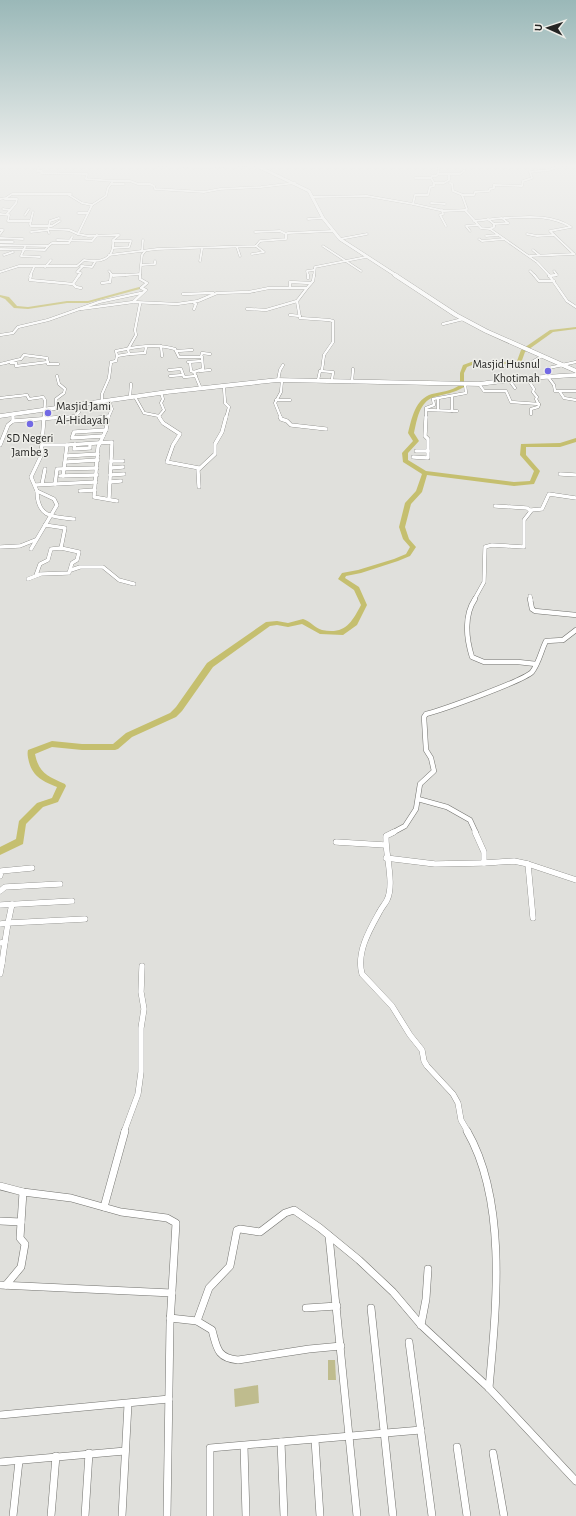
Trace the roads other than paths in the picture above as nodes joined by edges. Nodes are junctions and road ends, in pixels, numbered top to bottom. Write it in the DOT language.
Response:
graph roads {
  1 [pos="96,235"];
  2 [pos="118,236"];
  3 [pos="286,236"];
  4 [pos="337,236"];
  5 [pos="358,236"];
  6 [pos="486,236"];
  7 [pos="489,236"];
  8 [pos="500,236"];
  9 [pos="555,236"];
  10 [pos="68,237"];
  11 [pos="82,237"];
  12 [pos="0,238"];
  13 [pos="14,238"];
  14 [pos="23,238"];
  15 [pos="72,239"];
  16 [pos="340,239"];
  17 [pos="479,239"];
  18 [pos="504,239"];
  19 [pos="57,240"];
  20 [pos="143,240"];
  21 [pos="114,241"];
  22 [pos="0,242"];
  23 [pos="13,242"];
  24 [pos="181,244"];
  25 [pos="0,245"];
  26 [pos="11,246"];
  27 [pos="25,246"];
  28 [pos="48,246"];
  29 [pos="256,246"];
  30 [pos="323,246"];
  31 [pos="237,247"];
  32 [pos="113,248"];
  33 [pos="181,249"];
  34 [pos="202,249"];
  35 [pos="533,250"];
  36 [pos="0,251"];
  37 [pos="23,251"];
  38 [pos="142,251"];
  39 [pos="146,251"];
  40 [pos="181,252"];
  41 [pos="33,253"];
  42 [pos="5,254"];
  43 [pos="252,254"];
  44 [pos="575,254"];
  45 [pos="109,255"];
  46 [pos="539,255"];
  47 [pos="240,256"];
  48 [pos="530,256"];
  49 [pos="40,257"];
  50 [pos="366,257"];
  51 [pos="2,258"];
  52 [pos="50,260"];
  53 [pos="155,261"];
  54 [pos="200,261"];
  55 [pos="346,261"];
  56 [pos="95,262"];
  57 [pos="142,265"];
  58 [pos="77,266"];
  59 [pos="83,266"];
  60 [pos="34,267"];
  61 [pos="45,267"];
  62 [pos="314,270"];
  63 [pos="109,271"];
  64 [pos="361,271"];
  65 [pos="530,271"];
  66 [pos="554,271"];
  67 [pos="0,272"];
  68 [pos="140,274"];
  69 [pos="111,275"];
  70 [pos="549,276"];
  71 [pos="308,278"];
  72 [pos="554,281"];
  73 [pos="102,283"];
  74 [pos="280,283"];
  75 [pos="311,283"];
  76 [pos="73,284"];
  77 [pos="81,288"];
  78 [pos="279,288"];
  79 [pos="290,288"];
  80 [pos="307,288"];
  81 [pos="141,293"];
  82 [pos="217,293"];
  83 [pos="183,294"];
  84 [pos="297,301"];
  85 [pos="133,302"];
  86 [pos="193,302"];
  87 [pos="140,304"];
  88 [pos="576,307"];
  89 [pos="247,308"];
  90 [pos="81,309"];
  91 [pos="194,309"];
  92 [pos="290,315"];
  93 [pos="300,316"];
  94 [pos="463,319"];
  95 [pos="443,324"];
  96 [pos="0,335"];
  97 [pos="161,346"];
  98 [pos="146,347"];
  99 [pos="128,348"];
  100 [pos="192,350"];
  101 [pos="177,351"];
  102 [pos="129,354"];
  103 [pos="210,354"];
  104 [pos="117,356"];
  105 [pos="162,356"];
  106 [pos="542,356"];
  107 [pos="201,357"];
  108 [pos="202,361"];
  109 [pos="48,362"];
  110 [pos="532,362"];
  111 [pos="576,362"];
  112 [pos="11,363"];
  113 [pos="0,364"];
  114 [pos="283,365"];
  115 [pos="563,365"];
  116 [pos="58,368"];
  117 [pos="548,368"];
  118 [pos="353,369"];
  119 [pos="170,370"];
  120 [pos="210,370"];
  121 [pos="321,370"];
  122 [pos="336,370"];
  123 [pos="576,371"];
  124 [pos="194,372"];
  125 [pos="183,375"];
  126 [pos="576,375"];
  127 [pos="57,376"];
  128 [pos="170,376"];
  129 [pos="196,376"];
  130 [pos="548,377"];
  131 [pos="527,378"];
  132 [pos="280,380"];
  133 [pos="318,380"];
  134 [pos="332,380"];
  135 [pos="509,380"];
  136 [pos="352,382"];
  137 [pos="131,384"];
  138 [pos="464,384"];
  139 [pos="479,384"];
  140 [pos="224,387"];
  141 [pos="515,388"];
  142 [pos="201,389"];
  143 [pos="576,391"];
  144 [pos="560,392"];
  145 [pos="161,393"];
  146 [pos="452,396"];
  147 [pos="133,397"];
  148 [pos="0,398"];
  149 [pos="438,398"];
  150 [pos="109,400"];
  151 [pos="276,400"];
  152 [pos="290,400"];
  153 [pos="576,400"];
  154 [pos="102,402"];
  155 [pos="539,404"];
  156 [pos="78,406"];
  157 [pos="56,409"];
  158 [pos="426,410"];
  159 [pos="438,410"];
  160 [pos="45,411"];
  161 [pos="452,411"];
  162 [pos="458,411"];
  163 [pos="13,414"];
  164 [pos="531,414"];
  165 [pos="0,416"];
  166 [pos="160,416"];
  167 [pos="108,417"];
  168 [pos="98,418"];
  169 [pos="44,419"];
  170 [pos="13,421"];
  171 [pos="107,423"];
  172 [pos="97,424"];
  173 [pos="326,429"];
  174 [pos="106,430"];
  175 [pos="103,436"];
  176 [pos="99,443"];
  177 [pos="0,445"];
  178 [pos="44,445"];
  179 [pos="67,445"];
  180 [pos="416,451"];
  181 [pos="428,452"];
  182 [pos="98,454"];
  183 [pos="66,456"];
  184 [pos="112,456"];
  185 [pos="413,457"];
  186 [pos="98,460"];
  187 [pos="111,461"];
  188 [pos="118,461"];
  189 [pos="123,461"];
  190 [pos="66,462"];
  191 [pos="123,467"];
  192 [pos="97,468"];
  193 [pos="111,468"];
  194 [pos="199,468"];
  195 [pos="45,469"];
  196 [pos="64,469"];
  197 [pos="96,474"];
  198 [pos="124,474"];
  199 [pos="560,474"];
  200 [pos="110,475"];
  201 [pos="576,475"];
  202 [pos="56,476"];
  203 [pos="63,476"];
  204 [pos="121,481"];
  205 [pos="96,482"];
  206 [pos="110,482"];
  207 [pos="42,484"];
  208 [pos="55,484"];
  209 [pos="35,485"];
  210 [pos="199,487"];
  211 [pos="95,490"];
  212 [pos="37,491"];
  213 [pos="80,491"];
  214 [pos="576,498"];
  215 [pos="109,499"];
  216 [pos="117,501"];
  217 [pos="496,506"];
  218 [pos="531,510"];
  219 [pos="51,516"];
  220 [pos="74,519"];
  221 [pos="45,525"];
  222 [pos="37,540"];
  223 [pos="0,547"];
  224 [pos="61,548"];
  225 [pos="31,549"];
  226 [pos="71,570"];
  227 [pos="36,575"];
  228 [pos="28,579"];
  229 [pos="134,584"];
  230 [pos="530,596"];
  231 [pos="576,615"];
  232 [pos="576,630"];
  233 [pos="536,664"];
  234 [pos="418,799"];
  235 [pos="336,842"];
  236 [pos="385,845"];
  237 [pos="386,858"];
  238 [pos="484,863"];
  239 [pos="528,864"];
  240 [pos="32,868"];
  241 [pos="0,876"];
  242 [pos="576,880"];
  243 [pos="60,884"];
  244 [pos="1,889"];
  245 [pos="72,901"];
  246 [pos="12,904"];
  247 [pos="0,905"];
  248 [pos="533,918"];
  249 [pos="85,919"];
  250 [pos="8,923"];
  251 [pos="0,924"];
  252 [pos="3,943"];
  253 [pos="1,963"];
  254 [pos="142,966"];
  255 [pos="0,974"];
  256 [pos="0,1186"];
  257 [pos="23,1192"];
  258 [pos="104,1207"];
  259 [pos="0,1221"];
  260 [pos="21,1222"];
  261 [pos="329,1236"];
  262 [pos="428,1269"];
  263 [pos="3,1285"];
  264 [pos="172,1293"];
  265 [pos="338,1306"];
  266 [pos="306,1308"];
  267 [pos="371,1308"];
  268 [pos="170,1318"];
  269 [pos="197,1321"];
  270 [pos="421,1324"];
  271 [pos="409,1342"];
  272 [pos="341,1346"];
  273 [pos="489,1388"];
  274 [pos="169,1399"];
  275 [pos="128,1404"];
  276 [pos="0,1414"];
  277 [pos="421,1430"];
  278 [pos="384,1434"];
  279 [pos="350,1436"];
  280 [pos="315,1440"];
  281 [pos="281,1442"];
  282 [pos="244,1446"];
  283 [pos="458,1447"];
  284 [pos="125,1451"];
  285 [pos="493,1453"];
  286 [pos="89,1454"];
  287 [pos="56,1456"];
  288 [pos="19,1461"];
  289 [pos="0,1462"];
  290 [pos="576,1481"];
  291 [pos="13,1516"];
  292 [pos="51,1516"];
  293 [pos="85,1516"];
  294 [pos="122,1516"];
  295 [pos="167,1516"];
  296 [pos="210,1516"];
  297 [pos="246,1516"];
  298 [pos="284,1516"];
  299 [pos="320,1516"];
  300 [pos="357,1516"];
  301 [pos="393,1516"];
  302 [pos="432,1516"];
  303 [pos="468,1516"];
  304 [pos="504,1516"];
  1 -- 15 [label="street"];
  2 -- 21 [label="street"];
  3 -- 29 [label="street"];
  4 -- 16 [label="street"];
  5 -- 16 [label="street"];
  6 -- 7 [label="street"];
  8 -- 18 [label="street"];
  9 -- 44 [label="street"];
  10 -- 15 [label="street"];
  11 -- 15 [label="street"];
  12 -- 13 [label="street"];
  13 -- 14 [label="street"];
  13 -- 23 [label="street"];
  15 -- 19 [label="street"];
  15 -- 28 [label="street"];
  16 -- 50 [label="street"];
  17 -- 18 [label="street"];
  18 -- 48 [label="street"];
  20 -- 38 [label="street"];
  21 -- 32 [label="street"];
  21 -- 32 [label="street"];
  22 -- 23 [label="street"];
  23 -- 26 [label="street"];
  24 -- 33 [label="street"];
  25 -- 26 [label="street"];
  26 -- 27 [label="street"];
  27 -- 28 [label="street"];
  27 -- 37 [label="street"];
  28 -- 37 [label="street"];
  29 -- 31 [label="street"];
  29 -- 43 [label="street"];
  30 -- 55 [label="street"];
  31 -- 34 [label="street"];
  31 -- 47 [label="street"];
  32 -- 45 [label="street"];
  33 -- 34 [label="street"];
  33 -- 39 [label="street"];
  33 -- 40 [label="street"];
  34 -- 54 [label="street"];
  35 -- 46 [label="street"];
  36 -- 37 [label="street"];
  36 -- 42 [label="street"];
  37 -- 41 [label="street"];
  37 -- 42 [label="street"];
  37 -- 49 [label="street"];
  38 -- 39 [label="street"];
  38 -- 45 [label="street"];
  39 -- 57 [label="street"];
  42 -- 51 [label="street"];
  44 -- 46 [label="street"];
  45 -- 56 [label="street"];
  46 -- 48 [label="street"];
  48 -- 70 [label="street"];
  50 -- 55 [label="street"];
  50 -- 94 [label="street"];
  52 -- 61 [label="street"];
  53 -- 57 [label="street"];
  55 -- 62 [label="street"];
  55 -- 64 [label="street"];
  56 -- 58 [label="street"];
  56 -- 59 [label="street"];
  57 -- 68 [label="street"];
  58 -- 59 [label="street"];
  58 -- 61 [label="street"];
  59 -- 76 [label="street"];
  60 -- 61 [label="street"];
  60 -- 67 [label="street"];
  60 -- 76 [label="street"];
  62 -- 71 [label="street"];
  62 -- 75 [label="street"];
  63 -- 69 [label="street"];
  65 -- 72 [label="street"];
  66 -- 70 [label="street"];
  68 -- 69 [label="street"];
  68 -- 81 [label="street"];
  69 -- 73 [label="street"];
  70 -- 72 [label="street"];
  72 -- 88 [label="street"];
  74 -- 78 [label="street"];
  75 -- 79 [label="street"];
  75 -- 80 [label="street"];
  76 -- 77 [label="street"];
  78 -- 79 [label="street"];
  78 -- 82 [label="street"];
  79 -- 80 [label="street"];
  80 -- 84 [label="street"];
  81 -- 85 [label="street"];
  81 -- 90 [label="street"];
  82 -- 83 [label="street"];
  82 -- 86 [label="street"];
  84 -- 89 [label="street"];
  84 -- 93 [label="street"];
  85 -- 87 [label="street"];
  85 -- 90 [label="street"];
  86 -- 87 [label="street"];
  86 -- 91 [label="street"];
  87 -- 99 [label="street"];
  90 -- 96 [label="street"];
  92 -- 93 [label="street"];
  93 -- 121 [label="street"];
  94 -- 95 [label="street"];
  94 -- 106 [label="street"];
  97 -- 98 [label="street"];
  97 -- 101 [label="street"];
  97 -- 105 [label="street"];
  98 -- 99 [label="street"];
  98 -- 102 [label="street"];
  99 -- 102 [label="street"];
  99 -- 104 [label="street"];
  100 -- 101 [label="street"];
  101 -- 107 [label="street"];
  102 -- 104 [label="street"];
  103 -- 107 [label="street"];
  104 -- 154 [label="street"];
  106 -- 110 [label="street"];
  106 -- 115 [label="street"];
  107 -- 108 [label="street"];
  108 -- 124 [label="street"];
  108 -- 124 [label="street"];
  109 -- 112 [label="street"];
  109 -- 112 [label="street"];
  109 -- 116 [label="street"];
  111 -- 115 [label="street"];
  112 -- 113 [label="street"];
  114 -- 132 [label="street"];
  115 -- 117 [label="street"];
  115 -- 123 [label="street"];
  118 -- 136 [label="street"];
  119 -- 125 [label="street"];
  120 -- 124 [label="street"];
  121 -- 122 [label="street"];
  121 -- 133 [label="street"];
  121 -- 134 [label="street"];
  124 -- 129 [label="street"];
  125 -- 128 [label="street"];
  125 -- 129 [label="street"];
  126 -- 130 [label="street"];
  127 -- 157 [label="street"];
  129 -- 142 [label="street"];
  130 -- 131 [label="street"];
  130 -- 144 [label="street"];
  131 -- 135 [label="street"];
  131 -- 155 [label="street"];
  132 -- 133 [label="street"];
  132 -- 140 [label="street"];
  132 -- 151 [label="street"];
  133 -- 134 [label="street"];
  134 -- 136 [label="street"];
  135 -- 139 [label="street"];
  135 -- 141 [label="street"];
  136 -- 138 [label="street"];
  137 -- 147 [label="street"];
  138 -- 139 [label="street"];
  138 -- 146 [label="street"];
  139 -- 155 [label="street"];
  140 -- 142 [label="street"];
  140 -- 194 [label="street"];
  142 -- 145 [label="street"];
  143 -- 144 [label="street"];
  144 -- 153 [label="street"];
  145 -- 147 [label="street"];
  145 -- 166 [label="street"];
  146 -- 149 [label="street"];
  146 -- 161 [label="street"];
  147 -- 150 [label="street"];
  147 -- 166 [label="street"];
  148 -- 160 [label="street"];
  149 -- 158 [label="street"];
  149 -- 159 [label="street"];
  150 -- 154 [label="street"];
  150 -- 167 [label="street"];
  151 -- 152 [label="street"];
  151 -- 173 [label="street"];
  154 -- 156 [label="street"];
  155 -- 164 [label="street"];
  156 -- 157 [label="street"];
  156 -- 169 [label="street"];
  157 -- 160 [label="street"];
  158 -- 159 [label="street"];
  158 -- 181 [label="street"];
  159 -- 161 [label="street"];
  160 -- 163 [label="street"];
  160 -- 169 [label="street"];
  161 -- 162 [label="street"];
  163 -- 165 [label="street"];
  163 -- 170 [label="street"];
  166 -- 194 [label="street"];
  167 -- 168 [label="street"];
  167 -- 171 [label="street"];
  169 -- 170 [label="street"];
  169 -- 209 [label="street"];
  170 -- 177 [label="street"];
  171 -- 172 [label="street"];
  171 -- 174 [label="street"];
  174 -- 175 [label="street"];
  174 -- 175 [label="street"];
  175 -- 176 [label="street"];
  176 -- 179 [label="street"];
  176 -- 182 [label="street"];
  176 -- 184 [label="street"];
  178 -- 179 [label="street"];
  179 -- 183 [label="street"];
  180 -- 181 [label="street"];
  181 -- 185 [label="street"];
  182 -- 183 [label="street"];
  182 -- 186 [label="street"];
  183 -- 190 [label="street"];
  184 -- 187 [label="street"];
  184 -- 188 [label="street"];
  186 -- 190 [label="street"];
  186 -- 192 [label="street"];
  187 -- 188 [label="street"];
  187 -- 193 [label="street"];
  188 -- 189 [label="street"];
  190 -- 196 [label="street"];
  191 -- 193 [label="street"];
  192 -- 196 [label="street"];
  192 -- 197 [label="street"];
  193 -- 200 [label="street"];
  194 -- 210 [label="street"];
  195 -- 207 [label="street"];
  196 -- 202 [label="street"];
  196 -- 203 [label="street"];
  197 -- 203 [label="street"];
  197 -- 205 [label="street"];
  198 -- 200 [label="street"];
  199 -- 201 [label="street"];
  200 -- 206 [label="street"];
  202 -- 203 [label="street"];
  202 -- 208 [label="street"];
  204 -- 206 [label="street"];
  205 -- 208 [label="street"];
  205 -- 211 [label="street"];
  206 -- 215 [label="street"];
  207 -- 208 [label="street"];
  207 -- 209 [label="street"];
  209 -- 212 [label="street"];
  211 -- 213 [label="street"];
  211 -- 215 [label="street"];
  212 -- 219 [label="street"];
  212 -- 219 [label="street"];
  214 -- 218 [label="street"];
  215 -- 216 [label="street"];
  217 -- 218 [label="street"];
  218 -- 233 [label="street"];
  219 -- 220 [label="street"];
  219 -- 221 [label="street"];
  221 -- 222 [label="street"];
  221 -- 224 [label="street"];
  222 -- 223 [label="street"];
  222 -- 225 [label="street"];
  224 -- 226 [label="street"];
  224 -- 227 [label="street"];
  226 -- 227 [label="street"];
  226 -- 229 [label="street"];
  227 -- 228 [label="street"];
  230 -- 231 [label="street"];
  232 -- 233 [label="street"];
  233 -- 234 [label="street"];
  234 -- 236 [label="street"];
  234 -- 238 [label="street"];
  235 -- 236 [label="street"];
  236 -- 237 [label="street"];
  237 -- 238 [label="street"];
  237 -- 273 [label="street"];
  238 -- 239 [label="street"];
  239 -- 242 [label="street"];
  239 -- 248 [label="street"];
  240 -- 241 [label="street"];
  243 -- 244 [label="street"];
  245 -- 246 [label="street"];
  246 -- 247 [label="street"];
  246 -- 250 [label="street"];
  249 -- 250 [label="street"];
  250 -- 251 [label="street"];
  250 -- 252 [label="street"];
  252 -- 253 [label="street"];
  253 -- 255 [label="street"];
  254 -- 258 [label="street"];
  256 -- 257 [label="street"];
  257 -- 258 [label="street"];
  257 -- 260 [label="street"];
  258 -- 264 [label="street"];
  259 -- 260 [label="street"];
  260 -- 263 [label="street"];
  261 -- 265 [label="street"];
  261 -- 269 [label="street"];
  261 -- 270 [label="street"];
  262 -- 270 [label="street"];
  263 -- 264 [label="street"];
  264 -- 268 [label="street"];
  265 -- 266 [label="street"];
  265 -- 272 [label="street"];
  267 -- 278 [label="street"];
  268 -- 269 [label="street"];
  268 -- 274 [label="street"];
  269 -- 272 [label="street"];
  270 -- 273 [label="street"];
  271 -- 277 [label="street"];
  272 -- 279 [label="street"];
  273 -- 290 [label="street"];
  274 -- 275 [label="street"];
  274 -- 295 [label="street"];
  275 -- 276 [label="street"];
  275 -- 284 [label="street"];
  277 -- 278 [label="street"];
  277 -- 302 [label="street"];
  278 -- 279 [label="street"];
  278 -- 301 [label="street"];
  279 -- 280 [label="street"];
  279 -- 300 [label="street"];
  280 -- 281 [label="street"];
  280 -- 299 [label="street"];
  281 -- 282 [label="street"];
  281 -- 298 [label="street"];
  282 -- 296 [label="street"];
  282 -- 297 [label="street"];
  283 -- 303 [label="street"];
  284 -- 286 [label="street"];
  284 -- 294 [label="street"];
  285 -- 304 [label="street"];
  286 -- 287 [label="street"];
  286 -- 293 [label="street"];
  287 -- 288 [label="street"];
  287 -- 292 [label="street"];
  288 -- 289 [label="street"];
  288 -- 291 [label="street"];
}
